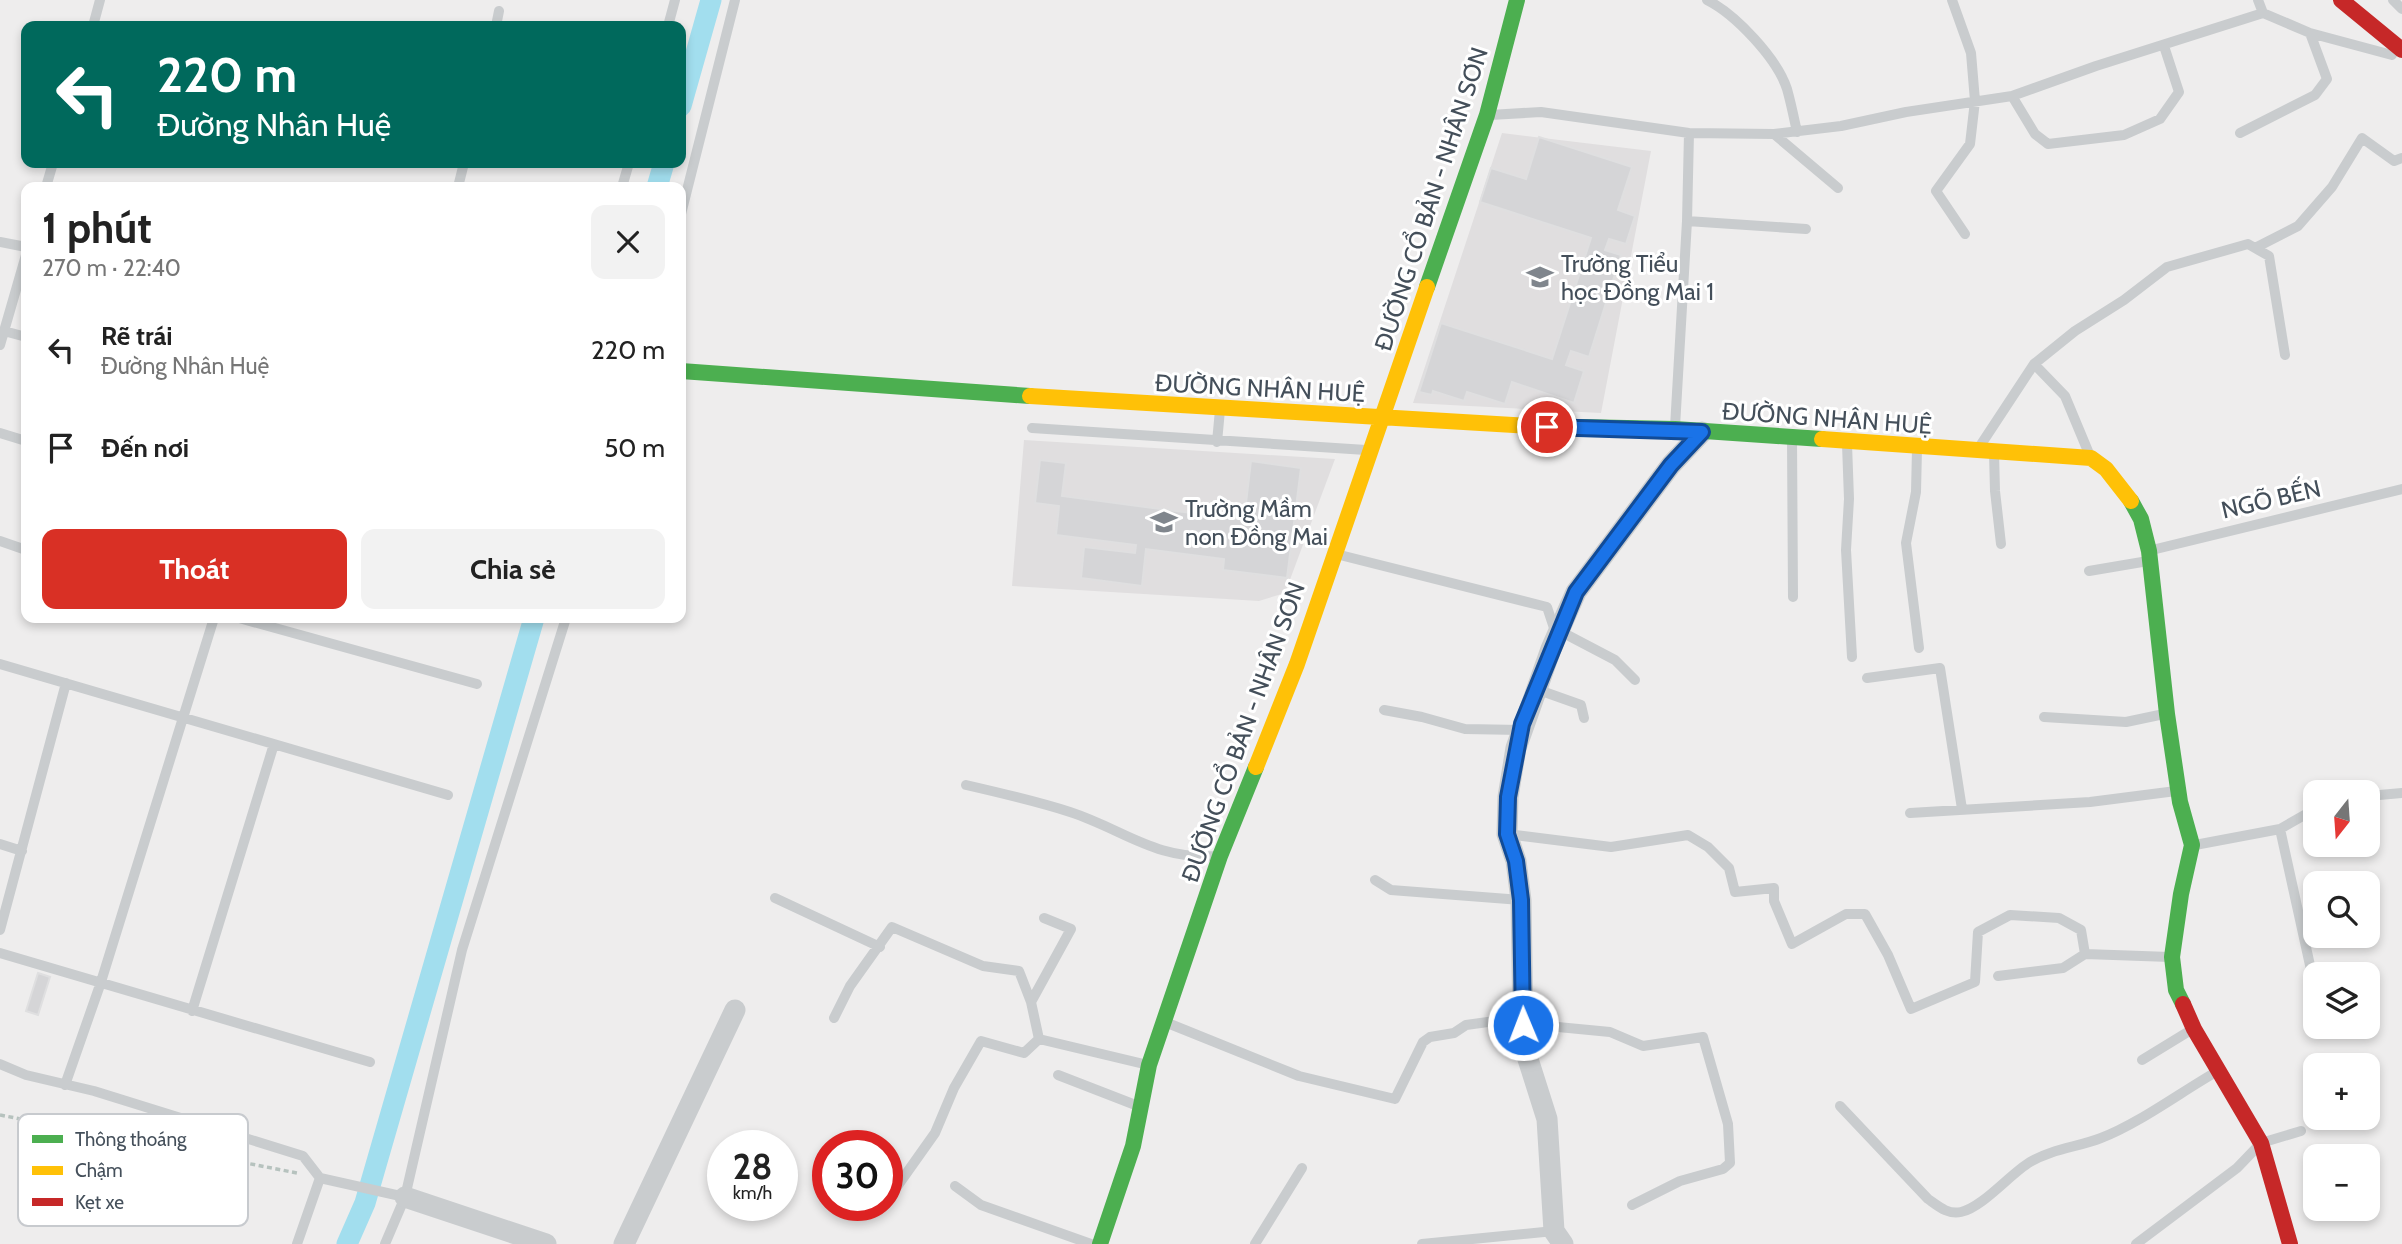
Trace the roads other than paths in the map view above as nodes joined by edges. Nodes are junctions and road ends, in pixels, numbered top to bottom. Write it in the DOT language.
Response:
graph roads {
  1 [pos="100,0"];
  2 [pos="675,0"];
  3 [pos="735,0"];
  4 [pos="1517,0"];
  5 [pos="1707,0"];
  6 [pos="1952,0"];
  7 [pos="2258,0"];
  8 [pos="2342,0"];
  9 [pos="2393,0"];
  10 [pos="2402,9"];
  11 [pos="499,11"];
  12 [pos="2263,13"];
  13 [pos="94,21"];
  14 [pos="497,21"];
  15 [pos="669,21"];
  16 [pos="2310,33"];
  17 [pos="2164,46"];
  18 [pos="2402,50"];
  19 [pos="2402,57"];
  20 [pos="2012,96"];
  21 [pos="1975,102"];
  22 [pos="1487,116"];
  23 [pos="1797,132"];
  24 [pos="2240,133"];
  25 [pos="1689,134"];
  26 [pos="1774,135"];
  27 [pos="2402,158"];
  28 [pos="1838,188"];
  29 [pos="686,194"];
  30 [pos="1688,221"];
  31 [pos="1806,229"];
  32 [pos="1965,234"];
  33 [pos="0,242"];
  34 [pos="21,246"];
  35 [pos="2255,248"];
  36 [pos="21,272"];
  37 [pos="4,331"];
  38 [pos="21,336"];
  39 [pos="0,345"];
  40 [pos="2285,355"];
  41 [pos="2034,364"];
  42 [pos="686,371"];
  43 [pos="1220,410"];
  44 [pos="1382,419"];
  45 [pos="1032,428"];
  46 [pos="1675,429"];
  47 [pos="1702,432"];
  48 [pos="0,433"];
  49 [pos="21,439"];
  50 [pos="1792,439"];
  51 [pos="1847,441"];
  52 [pos="1217,442"];
  53 [pos="1917,447"];
  54 [pos="1369,450"];
  55 [pos="1994,450"];
  56 [pos="1976,451"];
  57 [pos="2091,458"];
  58 [pos="2402,489"];
  59 [pos="0,541"];
  60 [pos="2001,544"];
  61 [pos="21,548"];
  62 [pos="1333,553"];
  63 [pos="2150,556"];
  64 [pos="2089,571"];
  65 [pos="1793,597"];
  66 [pos="212,623"];
  67 [pos="257,623"];
  68 [pos="564,623"];
  69 [pos="1559,631"];
  70 [pos="1919,648"];
  71 [pos="1852,657"];
  72 [pos="0,664"];
  73 [pos="1867,678"];
  74 [pos="1635,680"];
  75 [pos="66,684"];
  76 [pos="477,684"];
  77 [pos="1536,689"];
  78 [pos="1384,710"];
  79 [pos="2167,714"];
  80 [pos="2044,717"];
  81 [pos="183,718"];
  82 [pos="1584,719"];
  83 [pos="1521,730"];
  84 [pos="274,744"];
  85 [pos="966,785"];
  86 [pos="2179,790"];
  87 [pos="2402,793"];
  88 [pos="448,795"];
  89 [pos="2380,795"];
  90 [pos="1962,810"];
  91 [pos="1910,813"];
  92 [pos="2303,816"];
  93 [pos="2280,828"];
  94 [pos="1507,834"];
  95 [pos="0,844"];
  96 [pos="2192,845"];
  97 [pos="22,851"];
  98 [pos="1220,856"];
  99 [pos="1375,880"];
  100 [pos="775,898"];
  101 [pos="1521,900"];
  102 [pos="1044,918"];
  103 [pos="0,930"];
  104 [pos="880,947"];
  105 [pos="0,953"];
  106 [pos="2085,954"];
  107 [pos="2172,957"];
  108 [pos="2309,962"];
  109 [pos="1998,976"];
  110 [pos="100,985"];
  111 [pos="1031,1002"];
  112 [pos="735,1010"];
  113 [pos="192,1011"];
  114 [pos="834,1018"];
  115 [pos="1165,1022"];
  116 [pos="1523,1025"];
  117 [pos="2194,1029"];
  118 [pos="1039,1039"];
  119 [pos="2142,1060"];
  120 [pos="370,1062"];
  121 [pos="0,1064"];
  122 [pos="1149,1065"];
  123 [pos="2219,1070"];
  124 [pos="1058,1075"];
  125 [pos="65,1085"];
  126 [pos="1840,1106"];
  127 [pos="1140,1107"];
  128 [pos="168,1114"];
  129 [pos="2301,1131"];
  130 [pos="248,1139"];
  131 [pos="2261,1143"];
  132 [pos="1302,1168"];
  133 [pos="320,1178"];
  134 [pos="903,1178"];
  135 [pos="955,1186"];
  136 [pos="405,1197"];
  137 [pos="1632,1205"];
  138 [pos="1558,1238"];
  139 [pos="297,1244"];
  140 [pos="384,1244"];
  141 [pos="546,1244"];
  142 [pos="624,1244"];
  143 [pos="1091,1244"];
  144 [pos="1100,1244"];
  145 [pos="1255,1244"];
  146 [pos="1422,1244"];
  147 [pos="2136,1244"];
  148 [pos="2290,1244"];
  1 -- 13 [label="lane"];
  2 -- 15 [label="lane"];
  3 -- 29 [label="lane"];
  4 -- 22 [label="street, ĐƯỜNG CỔ BẢN - NHÂN SƠN"];
  5 -- 23 [label="lane"];
  6 -- 21 [label="lane"];
  7 -- 12 [label="lane"];
  8 -- 18 [label="street"];
  9 -- 10 [label="lane"];
  11 -- 14 [label="lane"];
  12 -- 16 [label="lane"];
  12 -- 17 [label="lane"];
  16 -- 19 [label="lane"];
  16 -- 24 [label="lane"];
  17 -- 20 [label="lane"];
  17 -- 20 [label="lane"];
  20 -- 21 [label="lane"];
  21 -- 23 [label="lane"];
  21 -- 32 [label="lane"];
  22 -- 25 [label="lane"];
  22 -- 44 [label="street, ĐƯỜNG CỔ BẢN - NHÂN SƠN"];
  23 -- 26 [label="lane"];
  25 -- 26 [label="lane"];
  25 -- 30 [label="lane"];
  26 -- 28 [label="lane"];
  27 -- 35 [label="lane"];
  30 -- 31 [label="lane"];
  30 -- 46 [label="lane"];
  33 -- 34 [label="lane"];
  35 -- 40 [label="lane"];
  35 -- 41 [label="lane"];
  36 -- 37 [label="lane"];
  37 -- 38 [label="lane"];
  37 -- 39 [label="lane"];
  41 -- 56 [label="lane"];
  41 -- 57 [label="lane"];
  42 -- 43 [label="street, ĐƯỜNG NHÂN HUỆ"];
  43 -- 44 [label="street, ĐƯỜNG NHÂN HUỆ"];
  43 -- 52 [label="lane"];
  44 -- 46 [label="street, ĐƯỜNG NHÂN HUỆ"];
  44 -- 54 [label="street, ĐƯỜNG CỔ BẢN - NHÂN SƠN"];
  45 -- 52 [label="lane"];
  46 -- 47 [label="street, ĐƯỜNG NHÂN HUỆ"];
  47 -- 50 [label="street, ĐƯỜNG NHÂN HUỆ"];
  47 -- 69 [label="street"];
  48 -- 49 [label="lane"];
  50 -- 51 [label="street, ĐƯỜNG NHÂN HUỆ"];
  50 -- 65 [label="lane"];
  51 -- 53 [label="street, ĐƯỜNG NHÂN HUỆ"];
  51 -- 71 [label="lane"];
  52 -- 54 [label="lane"];
  53 -- 56 [label="street, ĐƯỜNG NHÂN HUỆ"];
  53 -- 70 [label="lane"];
  54 -- 62 [label="street, ĐƯỜNG CỔ BẢN - NHÂN SƠN"];
  55 -- 56 [label="street, ĐƯỜNG NHÂN HUỆ"];
  55 -- 57 [label="street, ĐƯỜNG NHÂN HUỆ"];
  55 -- 60 [label="lane"];
  57 -- 63 [label="street"];
  58 -- 63 [label="lane, NGÕ BẾN"];
  59 -- 61 [label="lane"];
  62 -- 69 [label="lane"];
  62 -- 98 [label="street, ĐƯỜNG CỔ BẢN - NHÂN SƠN"];
  63 -- 64 [label="lane, NGÕ BẾN"];
  63 -- 79 [label="street"];
  66 -- 81 [label="lane"];
  67 -- 76 [label="lane"];
  68 -- 136 [label="lane"];
  69 -- 74 [label="lane"];
  69 -- 77 [label="street"];
  72 -- 75 [label="lane"];
  73 -- 90 [label="lane"];
  75 -- 81 [label="lane"];
  75 -- 97 [label="lane"];
  77 -- 82 [label="lane"];
  77 -- 83 [label="street"];
  78 -- 83 [label="lane"];
  79 -- 80 [label="lane"];
  79 -- 86 [label="street"];
  81 -- 84 [label="lane"];
  81 -- 110 [label="lane"];
  83 -- 94 [label="street"];
  84 -- 88 [label="lane"];
  84 -- 113 [label="lane"];
  85 -- 98 [label="lane"];
  86 -- 90 [label="lane"];
  86 -- 96 [label="street"];
  87 -- 89 [label="lane"];
  90 -- 91 [label="lane"];
  92 -- 93 [label="lane"];
  93 -- 96 [label="lane"];
  93 -- 108 [label="lane"];
  94 -- 101 [label="street"];
  94 -- 106 [label="lane"];
  95 -- 97 [label="lane"];
  96 -- 107 [label="street"];
  97 -- 103 [label="lane"];
  98 -- 115 [label="street, ĐƯỜNG CỔ BẢN - NHÂN SƠN"];
  99 -- 101 [label="lane"];
  100 -- 104 [label="lane"];
  101 -- 116 [label="street"];
  102 -- 111 [label="lane"];
  104 -- 111 [label="lane"];
  104 -- 114 [label="lane"];
  105 -- 110 [label="lane"];
  106 -- 107 [label="lane"];
  106 -- 109 [label="lane"];
  107 -- 117 [label="street"];
  110 -- 113 [label="lane"];
  110 -- 125 [label="lane"];
  111 -- 118 [label="lane"];
  112 -- 142 [label="street"];
  113 -- 120 [label="lane"];
  115 -- 116 [label="lane"];
  115 -- 122 [label="street, ĐƯỜNG CỔ BẢN - NHÂN SƠN"];
  116 -- 137 [label="lane"];
  116 -- 138 [label="street"];
  117 -- 119 [label="lane"];
  117 -- 123 [label="street"];
  118 -- 122 [label="lane"];
  118 -- 134 [label="lane"];
  121 -- 125 [label="lane"];
  122 -- 127 [label="street, ĐƯỜNG CỔ BẢN - NHÂN SƠN"];
  123 -- 126 [label="lane"];
  123 -- 131 [label="street"];
  124 -- 127 [label="lane"];
  125 -- 128 [label="lane"];
  127 -- 144 [label="street, ĐƯỜNG CỔ BẢN - NHÂN SƠN"];
  129 -- 131 [label="lane"];
  130 -- 133 [label="lane"];
  131 -- 147 [label="lane"];
  131 -- 148 [label="street"];
  132 -- 145 [label="lane"];
  133 -- 136 [label="lane"];
  133 -- 139 [label="lane"];
  135 -- 143 [label="lane"];
  136 -- 140 [label="lane"];
  136 -- 141 [label="street"];
  138 -- 146 [label="lane"];
}
